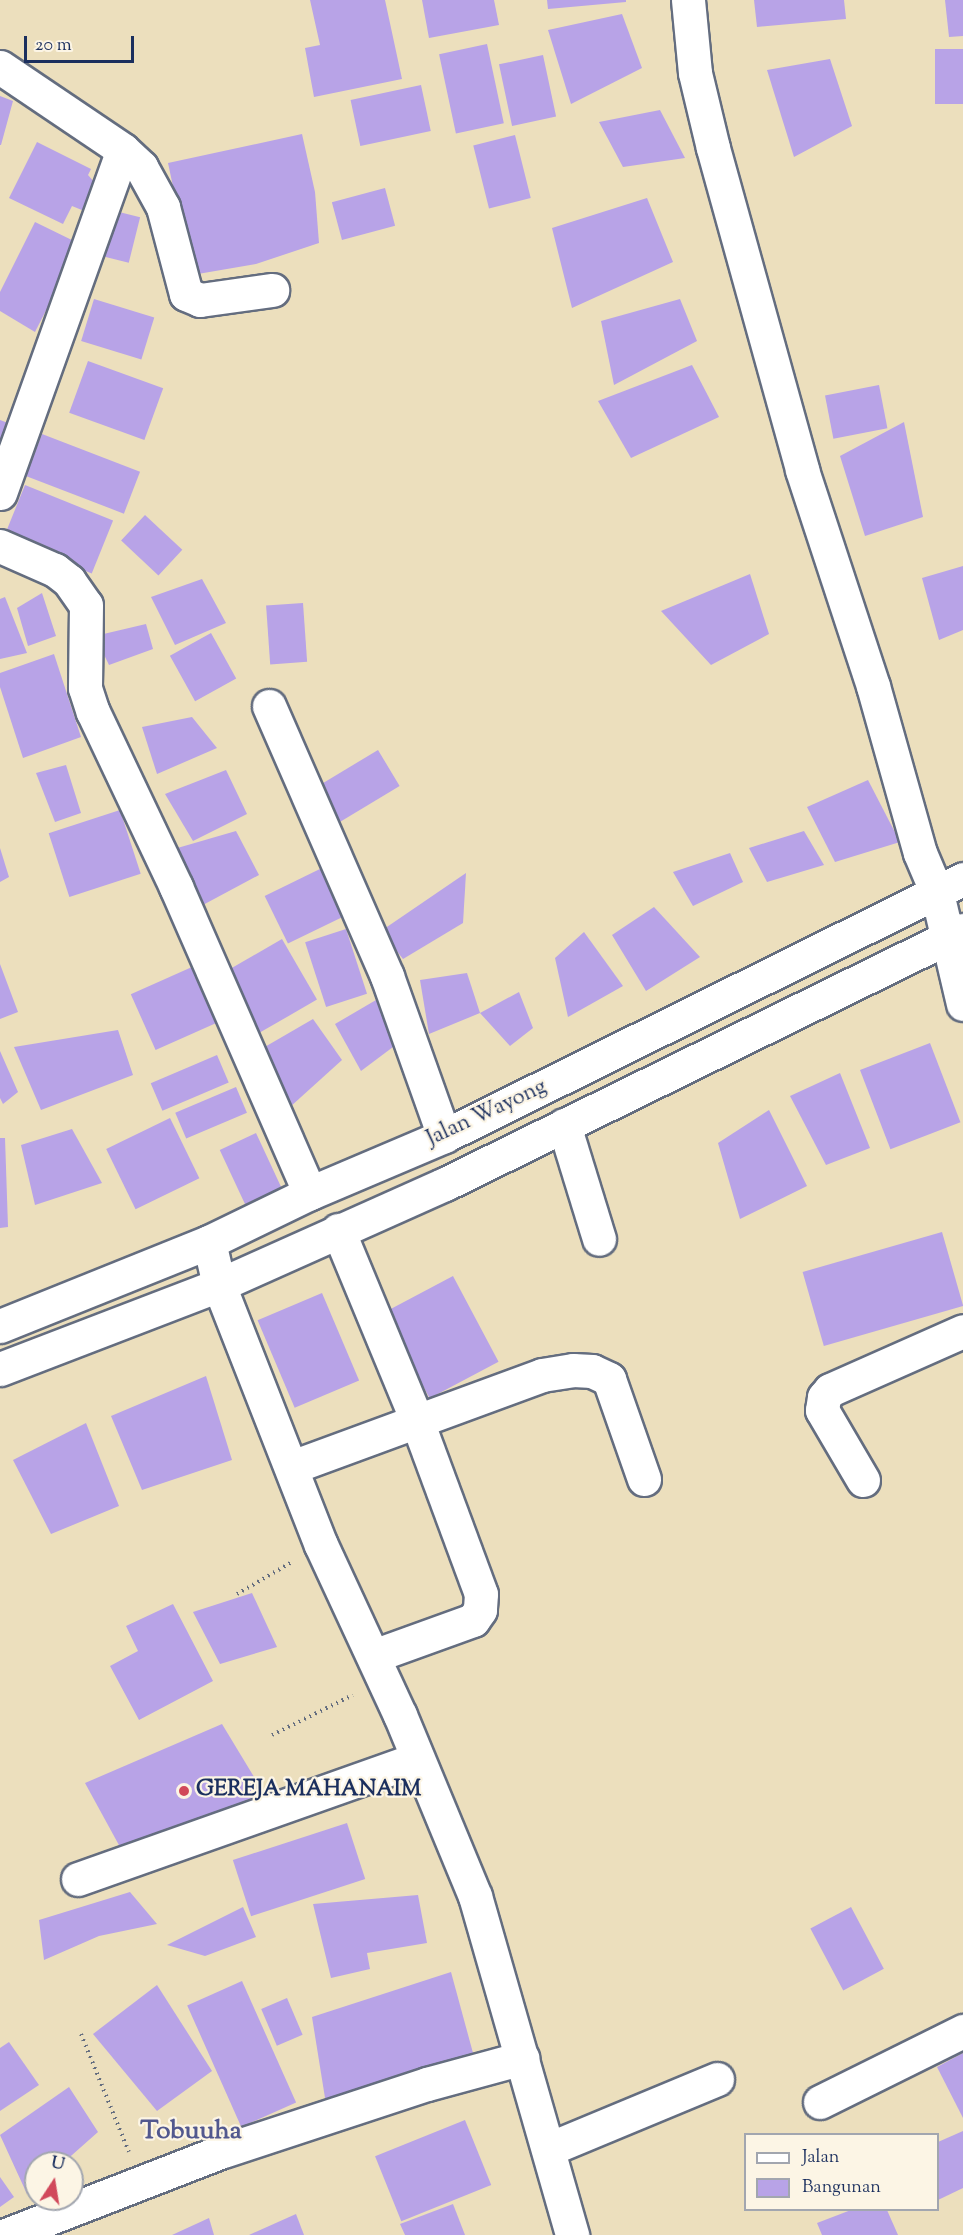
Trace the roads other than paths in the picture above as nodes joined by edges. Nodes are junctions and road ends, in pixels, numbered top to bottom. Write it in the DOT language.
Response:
graph roads {
  1 [pos="688,0"];
  2 [pos="0,67"];
  3 [pos="123,150"];
  4 [pos="272,290"];
  5 [pos="0,493"];
  6 [pos="0,546"];
  7 [pos="268,706"];
  8 [pos="950,886"];
  9 [pos="955,934"];
  10 [pos="963,1004"];
  11 [pos="564,1125"];
  12 [pos="444,1136"];
  13 [pos="310,1193"];
  14 [pos="338,1230"];
  15 [pos="599,1239"];
  16 [pos="209,1242"];
  17 [pos="219,1285"];
  18 [pos="0,1326"];
  19 [pos="963,1331"];
  20 [pos="0,1370"];
  21 [pos="417,1421"];
  22 [pos="292,1467"];
  23 [pos="644,1479"];
  24 [pos="863,1480"];
  25 [pos="378,1668"];
  26 [pos="417,1759"];
  27 [pos="78,1879"];
  28 [pos="963,2031"];
  29 [pos="522,2058"];
  30 [pos="717,2079"];
  31 [pos="820,2102"];
  32 [pos="549,2148"];
  33 [pos="6,2235"];
  34 [pos="572,2235"];
  1 -- 8 [label="street"];
  2 -- 3 [label="street"];
  3 -- 4 [label="street"];
  3 -- 5 [label="street"];
  6 -- 13 [label="street"];
  7 -- 12 [label="street"];
  8 -- 9 [label="street"];
  8 -- 12 [label="street, Jalan Wayong"];
  9 -- 10 [label="street"];
  9 -- 11 [label="street, Jalan Wayong"];
  11 -- 14 [label="street, Jalan Wayong"];
  11 -- 15 [label="street"];
  12 -- 13 [label="street, Jalan Wayong"];
  13 -- 16 [label="street, Jalan Wayong"];
  14 -- 17 [label="street, Jalan Wayong"];
  14 -- 21 [label="street"];
  16 -- 17 [label="street"];
  16 -- 18 [label="street, Jalan Wayong"];
  17 -- 20 [label="street, Jalan Wayong"];
  17 -- 22 [label="street"];
  19 -- 24 [label="street"];
  21 -- 22 [label="street"];
  21 -- 23 [label="street"];
  21 -- 25 [label="street"];
  22 -- 25 [label="street"];
  25 -- 26 [label="street"];
  26 -- 27 [label="street"];
  26 -- 29 [label="street"];
  28 -- 31 [label="street"];
  29 -- 32 [label="street"];
  29 -- 33 [label="street"];
  30 -- 32 [label="street"];
  32 -- 34 [label="street"];
}
